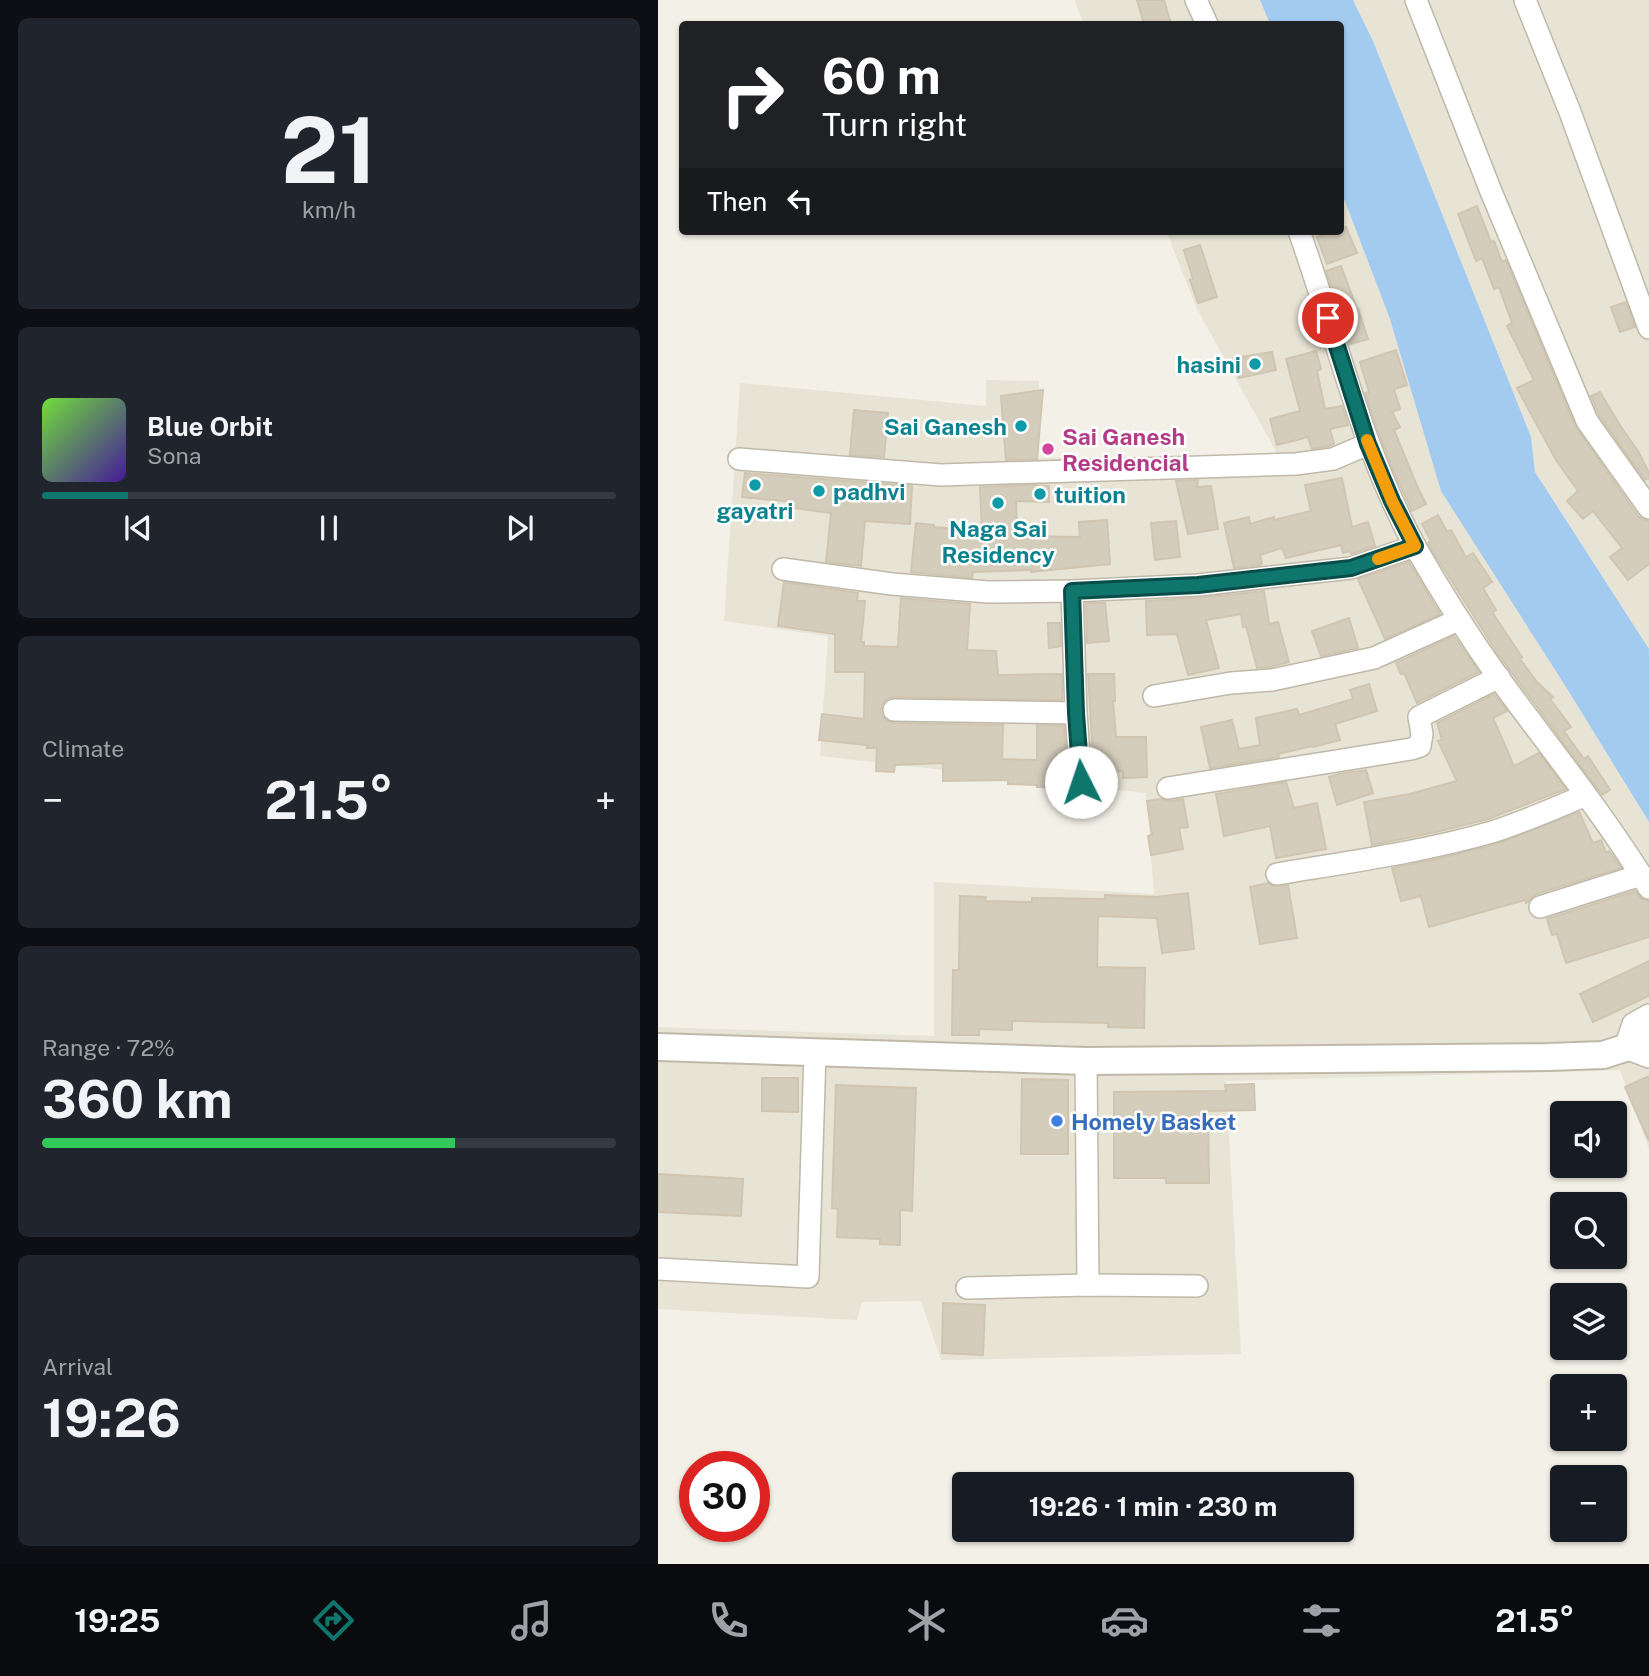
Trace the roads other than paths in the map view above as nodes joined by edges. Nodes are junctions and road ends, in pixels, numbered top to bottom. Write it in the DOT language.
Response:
graph roads {
  1 [pos="1196,0"];
  2 [pos="1416,0"];
  3 [pos="1525,0"];
  4 [pos="1206,21"];
  5 [pos="1300,235"];
  6 [pos="1649,328"];
  7 [pos="1368,444"];
  8 [pos="739,459"];
  9 [pos="1649,508"];
  10 [pos="1415,546"];
  11 [pos="783,569"];
  12 [pos="1072,591"];
  13 [pos="1458,620"];
  14 [pos="1499,677"];
  15 [pos="1154,696"];
  16 [pos="894,710"];
  17 [pos="1076,713"];
  18 [pos="1081,782"];
  19 [pos="1168,788"];
  20 [pos="1586,795"];
  21 [pos="1277,874"];
  22 [pos="1645,881"];
  23 [pos="1539,906"];
  24 [pos="1649,1015"];
  25 [pos="1649,1036"];
  26 [pos="658,1047"];
  27 [pos="1637,1052"];
  28 [pos="815,1053"];
  29 [pos="1086,1061"];
  30 [pos="658,1269"];
  31 [pos="1088,1286"];
  32 [pos="1197,1286"];
  33 [pos="967,1288"];
  1 -- 4 [label="street"];
  2 -- 9 [label="street"];
  3 -- 6 [label="street"];
  5 -- 7 [label="street"];
  7 -- 8 [label="street"];
  7 -- 10 [label="street"];
  10 -- 12 [label="street"];
  10 -- 13 [label="street"];
  11 -- 12 [label="street"];
  12 -- 17 [label="street"];
  13 -- 14 [label="street"];
  13 -- 15 [label="street"];
  14 -- 19 [label="street"];
  14 -- 20 [label="street"];
  16 -- 17 [label="street"];
  17 -- 18 [label="street"];
  20 -- 21 [label="street"];
  20 -- 22 [label="street"];
  22 -- 23 [label="street"];
  24 -- 27 [label="street"];
  25 -- 27 [label="street"];
  26 -- 28 [label="street"];
  27 -- 29 [label="street"];
  28 -- 29 [label="street"];
  28 -- 30 [label="street"];
  29 -- 31 [label="street"];
  31 -- 32 [label="street"];
  31 -- 33 [label="street"];
}
